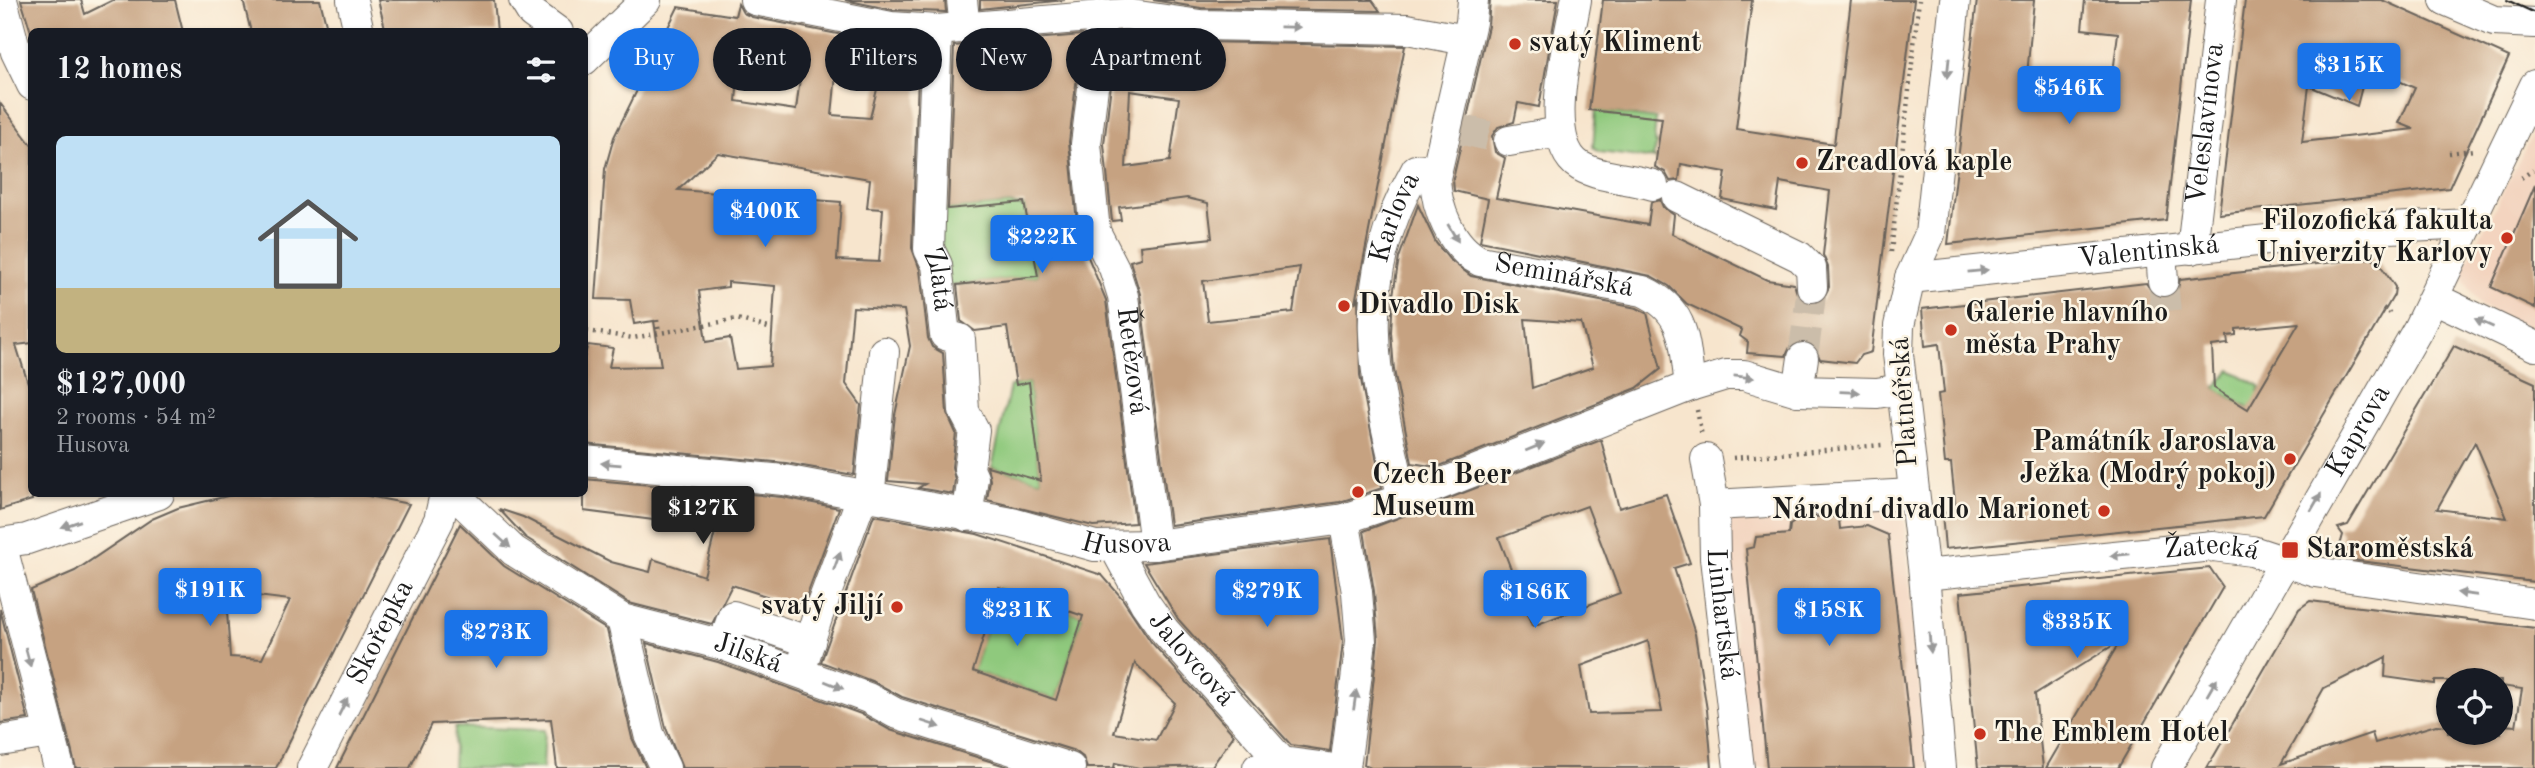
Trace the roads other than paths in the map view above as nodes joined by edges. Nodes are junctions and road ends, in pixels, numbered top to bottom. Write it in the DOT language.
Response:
graph roads {
  1 [pos="2,0"];
  2 [pos="352,0"];
  3 [pos="524,0"];
  4 [pos="646,0"];
  5 [pos="755,0"];
  6 [pos="962,0"];
  7 [pos="1473,0"];
  8 [pos="1576,0"];
  9 [pos="1955,0"];
  10 [pos="2221,0"];
  11 [pos="2445,0"];
  12 [pos="1118,10"];
  13 [pos="2535,23"];
  14 [pos="358,28"];
  15 [pos="552,28"];
  16 [pos="951,30"];
  17 [pos="1466,40"];
  18 [pos="588,53"];
  19 [pos="28,77"];
  20 [pos="2535,85"];
  21 [pos="1560,132"];
  22 [pos="1509,141"];
  23 [pos="1437,168"];
  24 [pos="2469,224"];
  25 [pos="2192,249"];
  26 [pos="2161,251"];
  27 [pos="1900,268"];
  28 [pos="2163,281"];
  29 [pos="1812,287"];
  30 [pos="2434,298"];
  31 [pos="2535,346"];
  32 [pos="884,352"];
  33 [pos="1803,358"];
  34 [pos="1690,386"];
  35 [pos="1901,389"];
  36 [pos="1798,391"];
  37 [pos="1716,459"];
  38 [pos="588,461"];
  39 [pos="1912,494"];
  40 [pos="150,497"];
  41 [pos="444,497"];
  42 [pos="457,497"];
  43 [pos="866,497"];
  44 [pos="1403,499"];
  45 [pos="1714,505"];
  46 [pos="967,516"];
  47 [pos="1344,519"];
  48 [pos="0,543"];
  49 [pos="1155,545"];
  50 [pos="1114,546"];
  51 [pos="2283,562"];
  52 [pos="1924,575"];
  53 [pos="2535,604"];
  54 [pos="622,619"];
  55 [pos="810,642"];
  56 [pos="723,645"];
  57 [pos="800,672"];
  58 [pos="49,733"];
  59 [pos="0,741"];
  60 [pos="1270,765"];
  61 [pos="59,768"];
  62 [pos="313,768"];
  63 [pos="665,768"];
  64 [pos="1070,768"];
  65 [pos="1328,768"];
  66 [pos="1345,768"];
  67 [pos="1739,768"];
  68 [pos="1941,768"];
  69 [pos="2165,768"];
  1 -- 19 [label="street"];
  2 -- 14 [label="street"];
  3 -- 15 [label="street"];
  4 -- 18 [label="street"];
  5 -- 16 [label="street"];
  6 -- 16 [label="street, Zlatá"];
  7 -- 17 [label="street, Karlova"];
  8 -- 21 [label="street"];
  9 -- 27 [label="street, Platnéřská, one-way"];
  10 -- 25 [label="street, Veleslavínova"];
  11 -- 13 [label="street"];
  12 -- 16 [label="street"];
  12 -- 17 [label="street, one-way"];
  12 -- 49 [label="street, Řetězová"];
  16 -- 46 [label="street, Zlatá"];
  17 -- 23 [label="street, Karlova"];
  20 -- 24 [label="street, Kaprova"];
  21 -- 22 [label="street"];
  21 -- 29 [label="street"];
  23 -- 34 [label="street, Seminářská, one-way"];
  23 -- 44 [label="street, Karlova"];
  24 -- 25 [label="street, Valentinská"];
  24 -- 30 [label="street, Kaprova"];
  25 -- 26 [label="street, Valentinská"];
  27 -- 26 [label="street, Valentinská, one-way"];
  26 -- 28 [label="street"];
  27 -- 35 [label="street, Platnéřská"];
  31 -- 30 [label="street, one-way"];
  51 -- 30 [label="street, Kaprova, one-way"];
  32 -- 43 [label="street"];
  33 -- 36 [label="street"];
  34 -- 36 [label="street, Husova, one-way"];
  44 -- 34 [label="street, Husova, one-way"];
  36 -- 35 [label="street, Husova, one-way"];
  35 -- 39 [label="street, Platnéřská"];
  37 -- 45 [label="street, Linhartská"];
  43 -- 38 [label="street, Husova, one-way"];
  39 -- 45 [label="street"];
  39 -- 52 [label="street, Platnéřská"];
  40 -- 48 [label="street, one-way"];
  62 -- 41 [label="street, Skořepka, one-way"];
  42 -- 54 [label="street, Jilská, one-way"];
  43 -- 46 [label="street, Husova"];
  55 -- 43 [label="street, one-way"];
  44 -- 47 [label="street, Husova"];
  45 -- 67 [label="street, Linhartská"];
  46 -- 50 [label="street, Husova"];
  47 -- 49 [label="street, Husova"];
  66 -- 47 [label="street, one-way"];
  48 -- 58 [label="street, one-way"];
  49 -- 50 [label="street, Husova"];
  50 -- 60 [label="street, Jalovcová"];
  51 -- 52 [label="street, Žatecká, one-way"];
  53 -- 51 [label="street, Žatecká, one-way"];
  69 -- 51 [label="street, Kaprova, one-way"];
  52 -- 68 [label="street, Platnéřská, one-way"];
  54 -- 56 [label="street, Jilská"];
  54 -- 63 [label="street"];
  55 -- 56 [label="street"];
  55 -- 57 [label="street"];
  56 -- 57 [label="street, Jilská"];
  57 -- 64 [label="street, Jilská, one-way"];
  58 -- 59 [label="street"];
  58 -- 61 [label="street"];
  60 -- 65 [label="street"];
}
